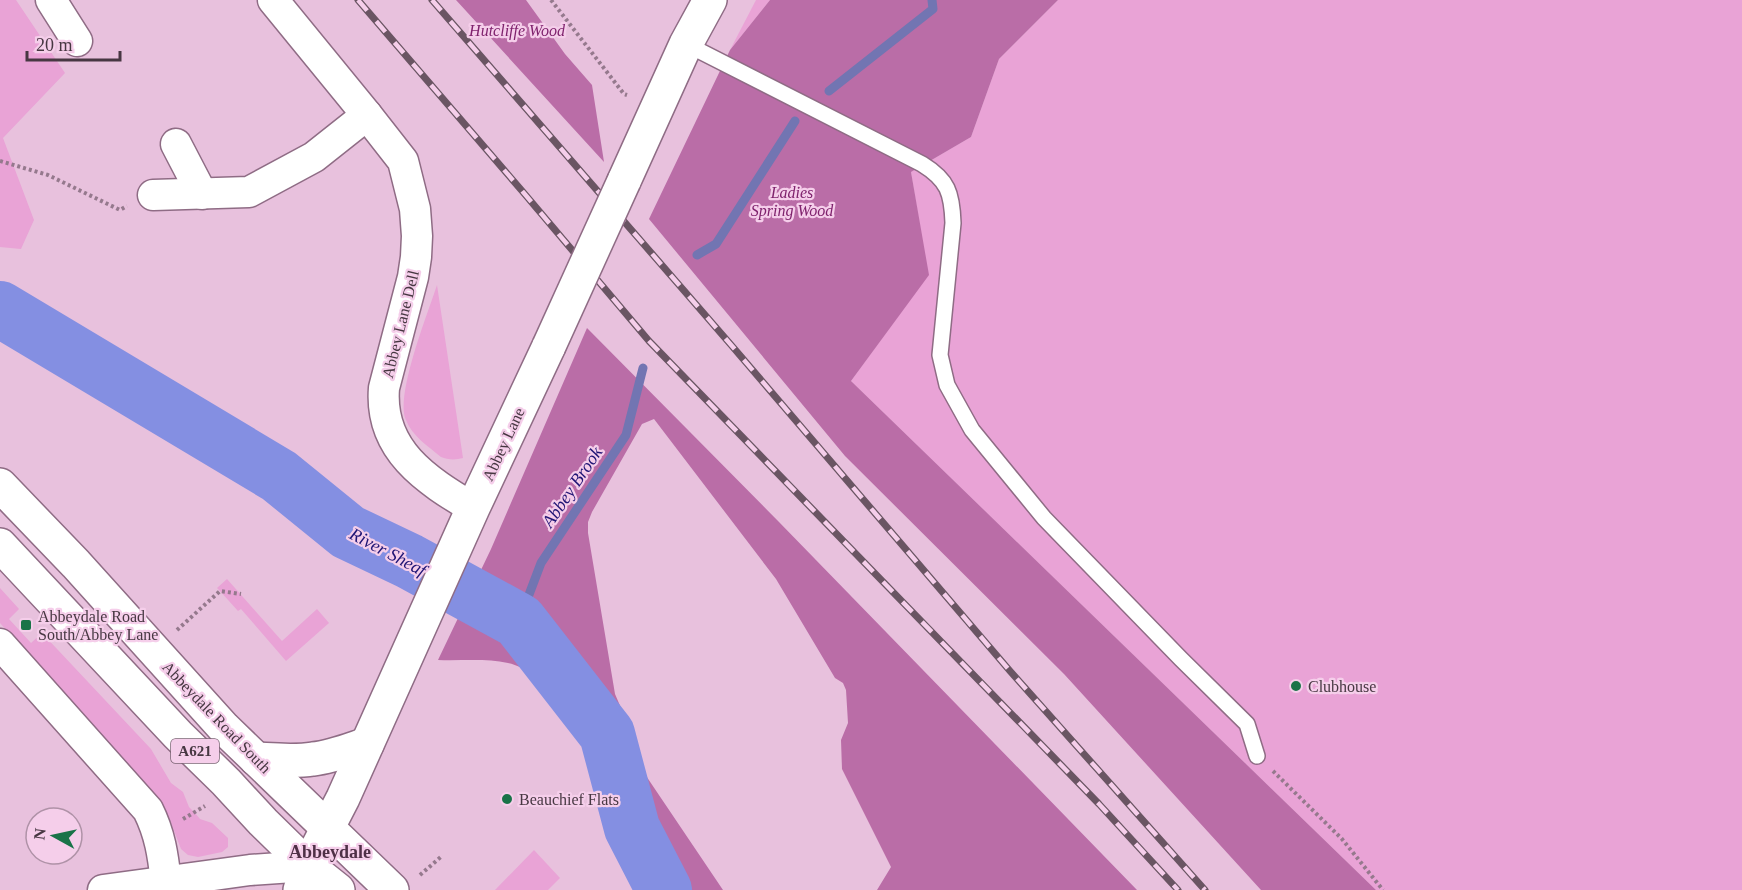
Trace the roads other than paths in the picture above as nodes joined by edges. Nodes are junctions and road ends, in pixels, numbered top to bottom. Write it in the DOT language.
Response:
graph roads {
  1 [pos="51,0"];
  2 [pos="273,0"];
  3 [pos="710,0"];
  4 [pos="77,41"];
  5 [pos="686,44"];
  6 [pos="367,115"];
  7 [pos="176,144"];
  8 [pos="202,194"];
  9 [pos="153,195"];
  10 [pos="0,484"];
  11 [pos="467,522"];
  12 [pos="0,545"];
  13 [pos="0,645"];
  14 [pos="367,744"];
  15 [pos="1257,756"];
  16 [pos="256,759"];
  17 [pos="327,828"];
  18 [pos="304,878"];
  19 [pos="166,882"];
  20 [pos="103,890"];
  21 [pos="338,890"];
  22 [pos="392,890"];
  1 -- 4 [label="street"];
  2 -- 6 [label="street, Abbey Lane Dell"];
  3 -- 5 [label="main road, Abbey Lane"];
  5 -- 11 [label="main road, Abbey Lane, bridge"];
  5 -- 15 [label="lane"];
  6 -- 8 [label="street"];
  6 -- 11 [label="street, Abbey Lane Dell"];
  7 -- 8 [label="street"];
  8 -- 9 [label="street"];
  10 -- 16 [label="main road, Abbeydale Road South / A621"];
  11 -- 14 [label="main road, Abbey Lane"];
  12 -- 18 [label="main road, A621"];
  13 -- 19 [label="street"];
  14 -- 16 [label="main road"];
  14 -- 17 [label="main road, Abbey Lane"];
  16 -- 17 [label="main road, Abbeydale Road South / A621"];
  17 -- 18 [label="main road, Abbey Lane"];
  17 -- 22 [label="main road, Abbeydale Road South / A621"];
  18 -- 19 [label="street"];
  18 -- 21 [label="main road, A621"];
  19 -- 20 [label="street"];
}
